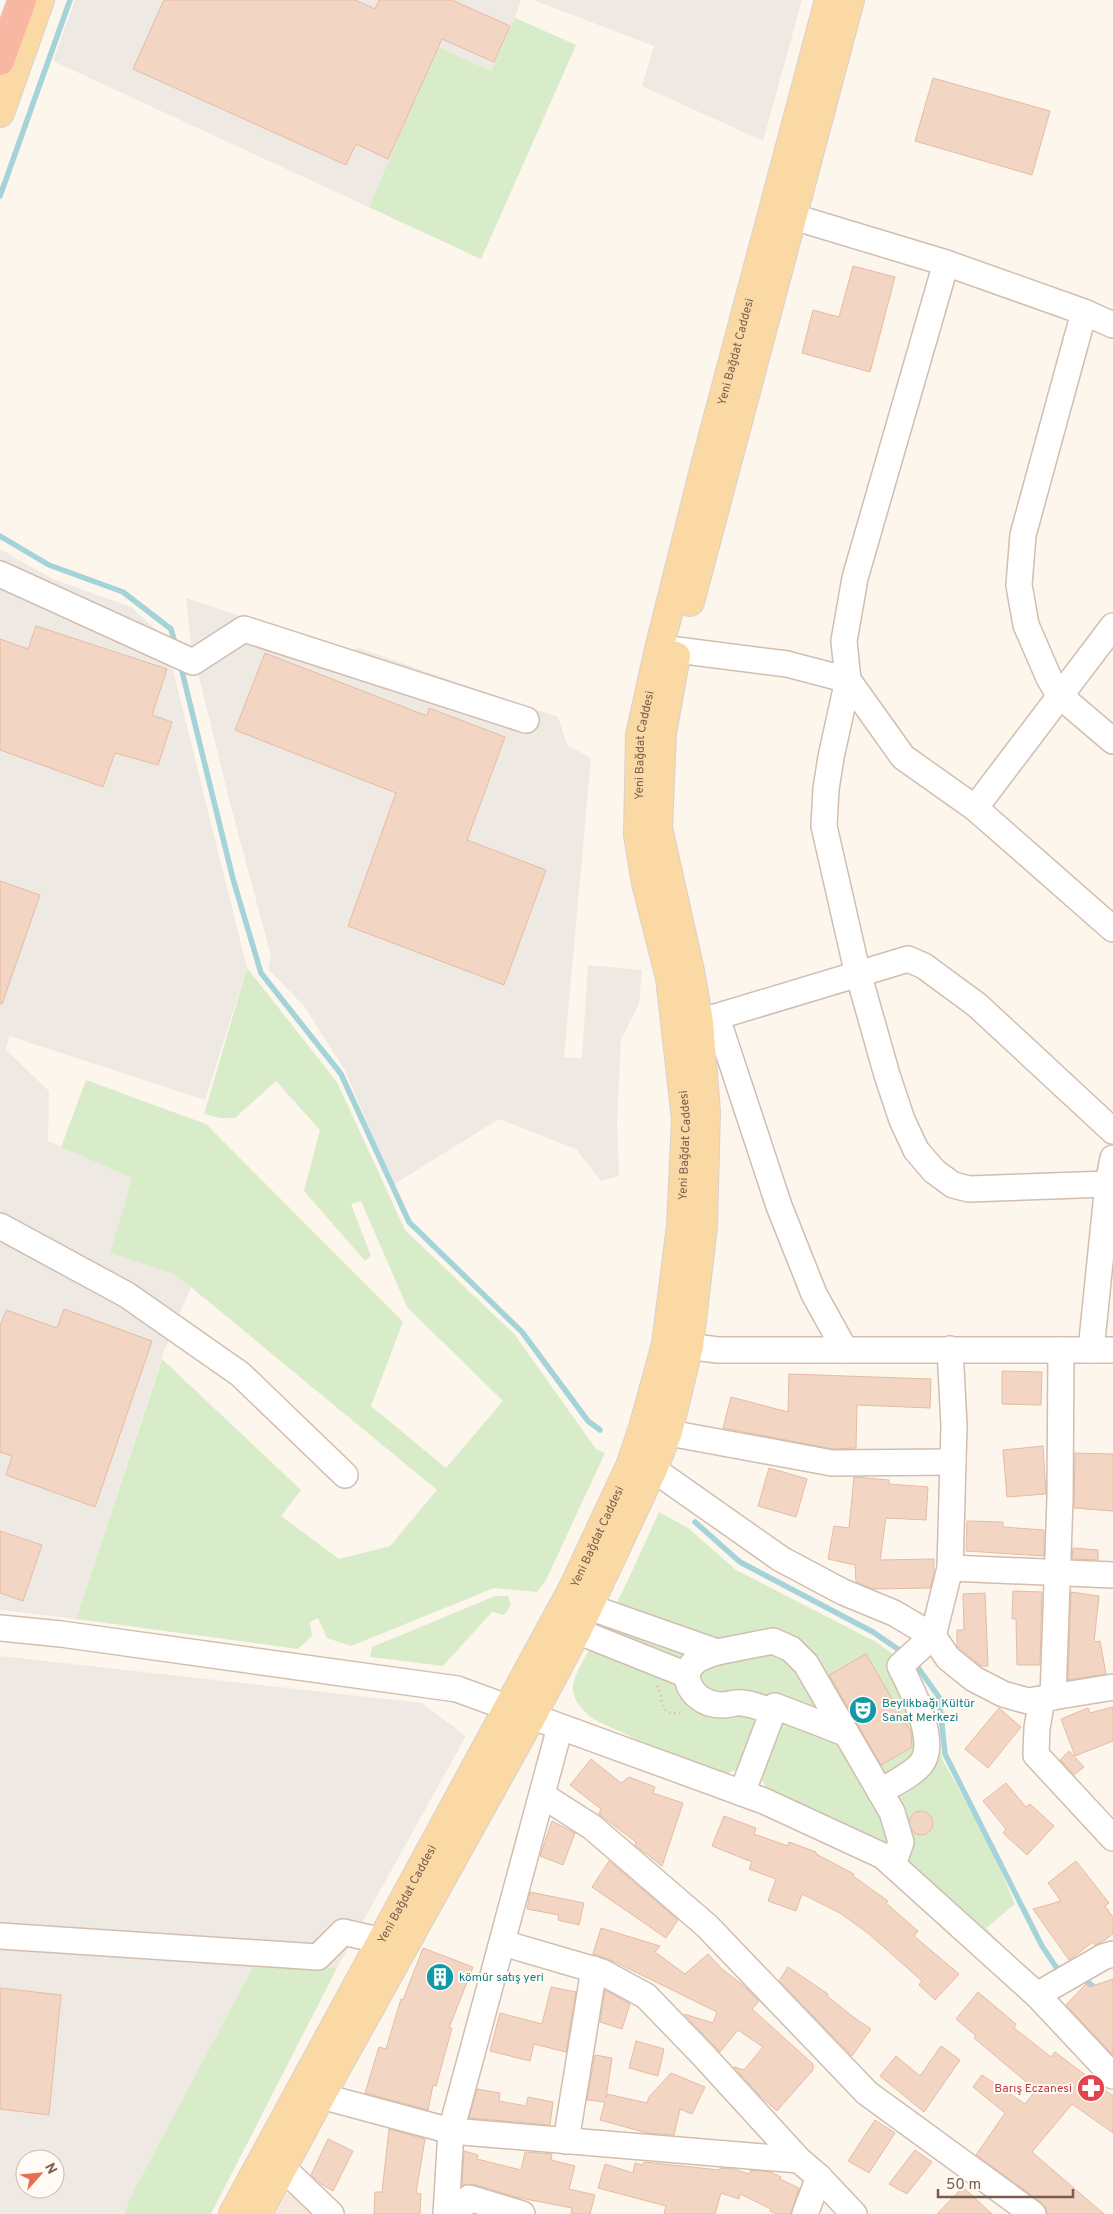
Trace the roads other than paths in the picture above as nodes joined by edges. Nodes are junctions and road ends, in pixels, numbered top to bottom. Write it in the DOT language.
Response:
graph roads {
  1 [pos="22,0"];
  2 [pos="40,0"];
  3 [pos="829,0"];
  4 [pos="850,0"];
  5 [pos="0,62"];
  6 [pos="0,113"];
  7 [pos="783,214"];
  8 [pos="946,263"];
  9 [pos="1084,312"];
  10 [pos="1113,325"];
  11 [pos="0,574"];
  12 [pos="1113,626"];
  13 [pos="677,650"];
  14 [pos="848,680"];
  15 [pos="1059,695"];
  16 [pos="526,720"];
  17 [pos="1113,741"];
  18 [pos="975,808"];
  19 [pos="1113,929"];
  20 [pos="858,972"];
  21 [pos="708,1020"];
  22 [pos="1113,1131"];
  23 [pos="1113,1158"];
  24 [pos="1108,1184"];
  25 [pos="0,1226"];
  26 [pos="678,1345"];
  27 [pos="950,1349"];
  28 [pos="845,1350"];
  29 [pos="1061,1350"];
  30 [pos="1102,1350"];
  31 [pos="655,1430"];
  32 [pos="953,1462"];
  33 [pos="653,1469"];
  34 [pos="345,1475"];
  35 [pos="950,1568"];
  36 [pos="1057,1572"];
  37 [pos="1113,1575"];
  38 [pos="583,1619"];
  39 [pos="0,1628"];
  40 [pos="933,1636"];
  41 [pos="717,1652"];
  42 [pos="687,1675"];
  43 [pos="1113,1687"];
  44 [pos="1048,1698"];
  45 [pos="519,1712"];
  46 [pos="773,1712"];
  47 [pos="560,1727"];
  48 [pos="845,1734"];
  49 [pos="880,1792"];
  50 [pos="742,1793"];
  51 [pos="542,1795"];
  52 [pos="1113,1838"];
  53 [pos="893,1864"];
  54 [pos="0,1936"];
  55 [pos="383,1940"];
  56 [pos="503,1943"];
  57 [pos="1113,1954"];
  58 [pos="594,1969"];
  59 [pos="1037,1995"];
  60 [pos="1113,2076"];
  61 [pos="321,2096"];
  62 [pos="451,2131"];
  63 [pos="566,2142"];
  64 [pos="799,2160"];
  65 [pos="282,2168"];
  66 [pos="819,2177"];
  67 [pos="233,2214"];
  68 [pos="258,2214"];
  69 [pos="331,2214"];
  70 [pos="446,2214"];
  71 [pos="456,2214"];
  72 [pos="522,2214"];
  73 [pos="805,2214"];
  74 [pos="854,2214"];
  75 [pos="1033,2214"];
  1 -- 5 [label="highway"];
  2 -- 6 [label="main road"];
  3 -- 7 [label="main road, Yeni Bağdat Caddesi"];
  4 -- 7 [label="main road, Yeni Bağdat Caddesi"];
  7 -- 8 [label="street"];
  7 -- 13 [label="main road, Yeni Bağdat Caddesi"];
  7 -- 26 [label="main road, Yeni Bağdat Caddesi"];
  8 -- 9 [label="street"];
  8 -- 14 [label="street"];
  9 -- 10 [label="street"];
  9 -- 15 [label="street"];
  11 -- 16 [label="street"];
  12 -- 15 [label="street"];
  13 -- 14 [label="street"];
  13 -- 21 [label="main road, Yeni Bağdat Caddesi"];
  14 -- 18 [label="street"];
  14 -- 20 [label="street"];
  15 -- 17 [label="street"];
  15 -- 18 [label="street"];
  18 -- 19 [label="street"];
  20 -- 21 [label="street"];
  20 -- 22 [label="street"];
  20 -- 24 [label="street"];
  21 -- 26 [label="main road, Yeni Bağdat Caddesi"];
  21 -- 28 [label="street"];
  23 -- 24 [label="street"];
  24 -- 30 [label="street"];
  25 -- 34 [label="street"];
  26 -- 28 [label="street"];
  26 -- 31 [label="main road, Yeni Bağdat Caddesi"];
  27 -- 28 [label="street"];
  27 -- 29 [label="street"];
  27 -- 32 [label="street"];
  29 -- 30 [label="street"];
  29 -- 36 [label="street"];
  31 -- 32 [label="street"];
  31 -- 33 [label="main road, Yeni Bağdat Caddesi"];
  31 -- 45 [label="main road, Yeni Bağdat Caddesi"];
  32 -- 35 [label="street"];
  33 -- 38 [label="main road, Yeni Bağdat Caddesi"];
  33 -- 40 [label="street"];
  35 -- 36 [label="street"];
  35 -- 40 [label="street"];
  36 -- 37 [label="street"];
  36 -- 44 [label="street"];
  38 -- 41 [label="street"];
  38 -- 42 [label="street"];
  38 -- 45 [label="main road, Yeni Bağdat Caddesi"];
  39 -- 45 [label="street"];
  40 -- 44 [label="street"];
  40 -- 49 [label="street"];
  41 -- 42 [label="street"];
  41 -- 48 [label="street"];
  42 -- 46 [label="street"];
  43 -- 44 [label="street"];
  44 -- 52 [label="street"];
  45 -- 47 [label="street"];
  45 -- 55 [label="main road, Yeni Bağdat Caddesi"];
  45 -- 61 [label="main road, Yeni Bağdat Caddesi"];
  46 -- 48 [label="street"];
  46 -- 50 [label="street"];
  47 -- 50 [label="street"];
  47 -- 51 [label="street"];
  48 -- 49 [label="street"];
  49 -- 53 [label="street"];
  50 -- 53 [label="street"];
  51 -- 56 [label="street"];
  51 -- 75 [label="street"];
  53 -- 59 [label="street"];
  54 -- 55 [label="street"];
  55 -- 67 [label="main road, Yeni Bağdat Caddesi"];
  56 -- 58 [label="street"];
  56 -- 62 [label="street"];
  57 -- 59 [label="street"];
  58 -- 63 [label="street"];
  58 -- 64 [label="street"];
  59 -- 60 [label="street"];
  61 -- 62 [label="street"];
  61 -- 65 [label="main road, Yeni Bağdat Caddesi"];
  62 -- 63 [label="street"];
  62 -- 70 [label="street"];
  63 -- 64 [label="street"];
  64 -- 66 [label="street"];
  65 -- 68 [label="main road, Yeni Bağdat Caddesi"];
  65 -- 69 [label="street"];
  66 -- 73 [label="street"];
  66 -- 74 [label="street"];
  71 -- 72 [label="street"];
}
